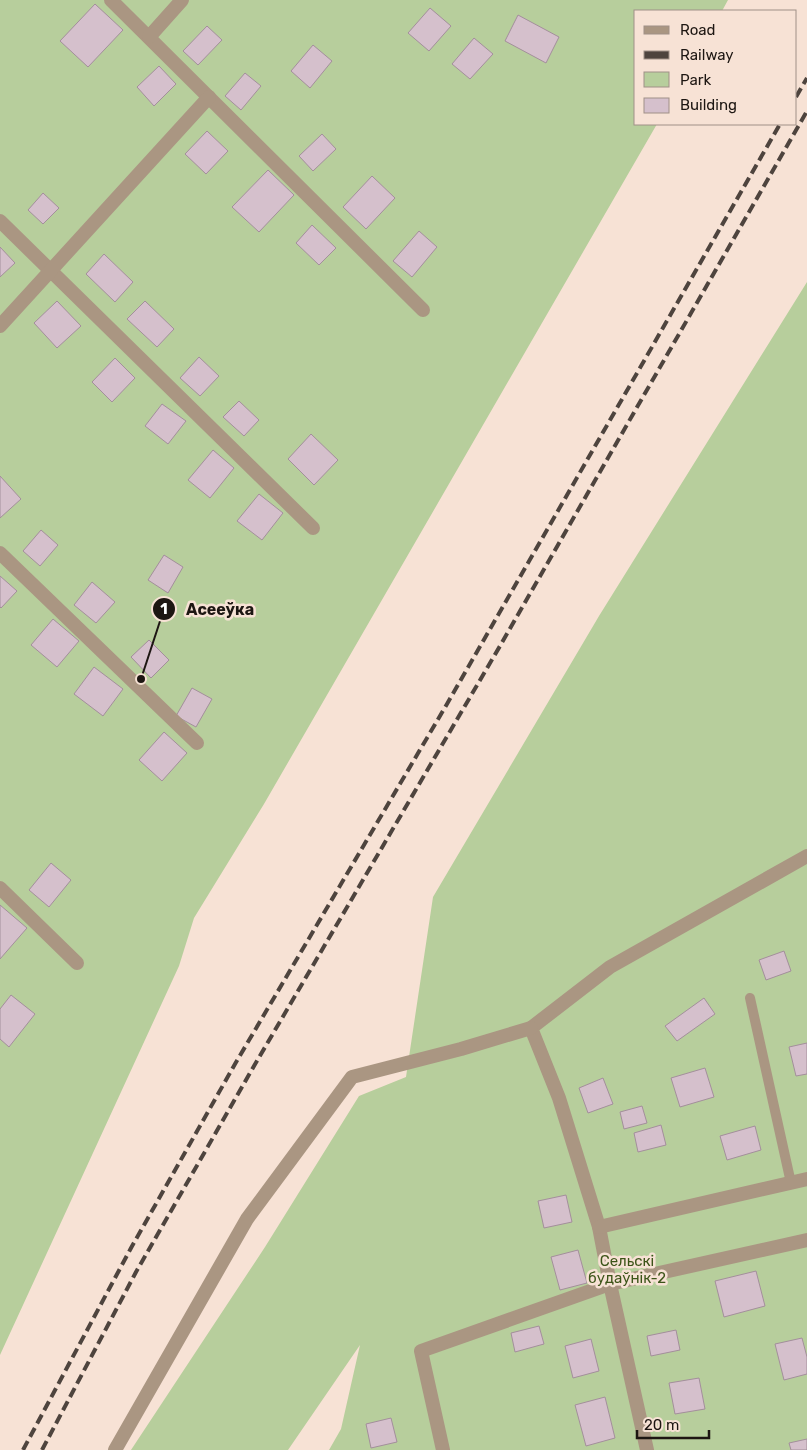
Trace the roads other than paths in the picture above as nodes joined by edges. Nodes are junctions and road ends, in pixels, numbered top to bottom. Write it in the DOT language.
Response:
graph roads {
  1 [pos="111,0"];
  2 [pos="182,0"];
  3 [pos="148,37"];
  4 [pos="209,97"];
  5 [pos="0,221"];
  6 [pos="50,270"];
  7 [pos="423,310"];
  8 [pos="0,326"];
  9 [pos="314,528"];
  10 [pos="0,554"];
  11 [pos="197,743"];
  12 [pos="807,856"];
  13 [pos="0,888"];
  14 [pos="77,963"];
  15 [pos="750,998"];
  16 [pos="531,1028"];
  17 [pos="807,1179"];
  18 [pos="791,1183"];
  19 [pos="600,1227"];
  20 [pos="806,1243"];
  21 [pos="610,1284"];
  22 [pos="115,1450"];
  23 [pos="443,1450"];
  24 [pos="647,1450"];
  1 -- 3 [label="street"];
  2 -- 3 [label="street"];
  3 -- 4 [label="street"];
  4 -- 6 [label="street"];
  4 -- 7 [label="street"];
  5 -- 6 [label="street"];
  6 -- 8 [label="street"];
  6 -- 9 [label="street"];
  10 -- 11 [label="street"];
  12 -- 16 [label="street"];
  13 -- 14 [label="street"];
  15 -- 18 [label="lane"];
  16 -- 19 [label="street"];
  16 -- 22 [label="street"];
  17 -- 18 [label="street"];
  18 -- 19 [label="street"];
  19 -- 21 [label="street"];
  20 -- 21 [label="street"];
  21 -- 23 [label="street"];
  21 -- 24 [label="street"];
}
